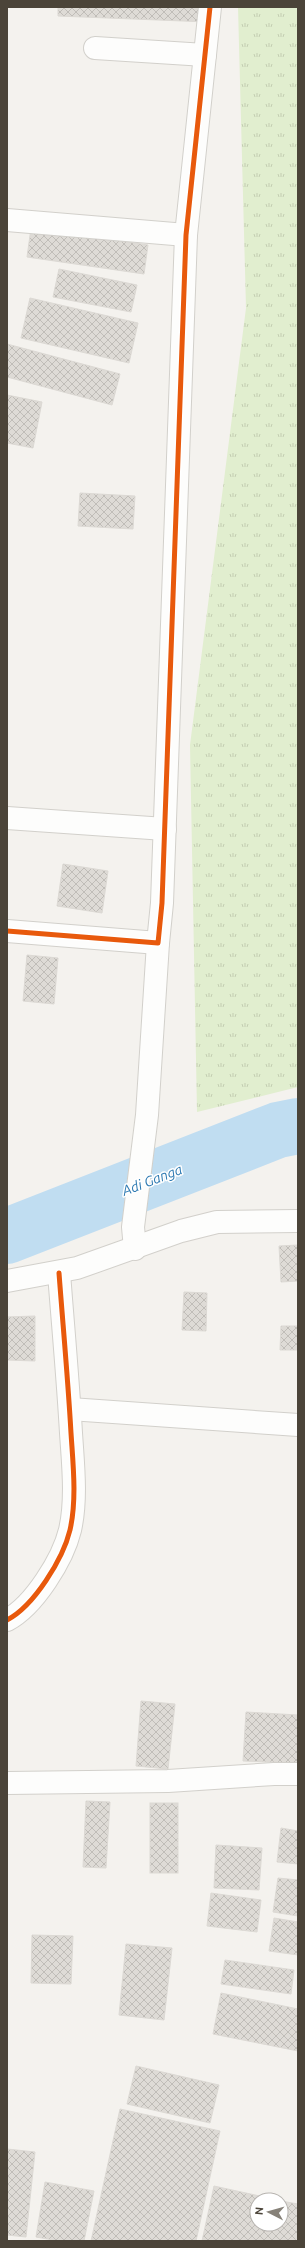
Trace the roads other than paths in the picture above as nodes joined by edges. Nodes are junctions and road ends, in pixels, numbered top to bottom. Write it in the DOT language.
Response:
graph roads {
  1 [pos="210,7"];
  2 [pos="95,48"];
  3 [pos="205,55"];
  4 [pos="7,220"];
  5 [pos="186,235"];
  6 [pos="7,818"];
  7 [pos="164,829"];
  8 [pos="7,932"];
  9 [pos="158,943"];
  10 [pos="298,1221"];
  11 [pos="131,1250"];
  12 [pos="68,1271"];
  13 [pos="7,1281"];
  14 [pos="70,1409"];
  15 [pos="298,1424"];
  16 [pos="7,1620"];
  17 [pos="298,1774"];
  18 [pos="7,1783"];
  1 -- 3 [label="street"];
  2 -- 3 [label="street"];
  3 -- 5 [label="street"];
  4 -- 5 [label="street"];
  5 -- 7 [label="street"];
  6 -- 7 [label="street"];
  7 -- 9 [label="street"];
  8 -- 9 [label="street"];
  9 -- 11 [label="street"];
  10 -- 11 [label="street"];
  11 -- 12 [label="street"];
  12 -- 13 [label="street"];
  12 -- 14 [label="street"];
  14 -- 15 [label="street"];
  14 -- 16 [label="street"];
  17 -- 18 [label="street"];
}
